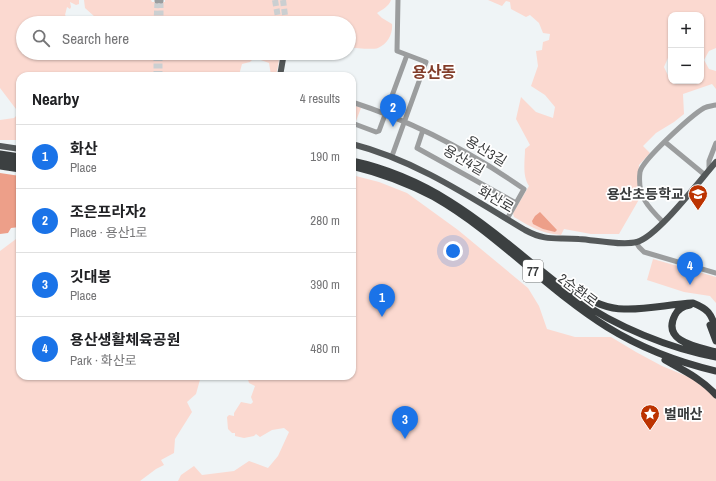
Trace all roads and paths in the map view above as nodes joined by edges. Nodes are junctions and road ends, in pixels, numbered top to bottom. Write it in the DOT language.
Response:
graph roads {
  1 [pos="398,0"];
  2 [pos="407,55"];
  3 [pos="283,60"];
  4 [pos="281,72"];
  5 [pos="356,103"];
  6 [pos="716,105"];
  7 [pos="386,114"];
  8 [pos="405,121"];
  9 [pos="356,124"];
  10 [pos="423,130"];
  11 [pos="665,142"];
  12 [pos="716,143"];
  13 [pos="356,145"];
  14 [pos="0,146"];
  15 [pos="16,148"];
  16 [pos="0,153"];
  17 [pos="16,155"];
  18 [pos="392,156"];
  19 [pos="0,160"];
  20 [pos="356,161"];
  21 [pos="16,162"];
  22 [pos="716,162"];
  23 [pos="0,166"];
  24 [pos="356,167"];
  25 [pos="16,168"];
  26 [pos="707,173"];
  27 [pos="516,203"];
  28 [pos="507,219"];
  29 [pos="663,222"];
  30 [pos="636,242"];
  31 [pos="716,273"];
  32 [pos="562,287"];
  33 [pos="716,329"];
  34 [pos="716,341"];
  35 [pos="646,348"];
  36 [pos="714,354"];
  37 [pos="716,371"];
  38 [pos="716,394"];
  1 -- 2 [label="street"];
  2 -- 7 [label="street"];
  2 -- 8 [label="street"];
  3 -- 4 [label="main road"];
  5 -- 7 [label="street, 용산3길"];
  6 -- 11 [label="street"];
  7 -- 8 [label="street, 용산3길"];
  7 -- 9 [label="street"];
  8 -- 10 [label="street, 용산3길"];
  8 -- 18 [label="street"];
  10 -- 27 [label="street, 용산4길"];
  10 -- 27 [label="street, 용산3길"];
  11 -- 26 [label="street"];
  11 -- 29 [label="street"];
  12 -- 26 [label="street"];
  13 -- 18 [label="main road, 화산로"];
  14 -- 15 [label="main road"];
  16 -- 17 [label="highway"];
  18 -- 28 [label="main road, 화산로"];
  19 -- 21 [label="highway"];
  20 -- 32 [label="highway, 2순환로 / 77"];
  22 -- 26 [label="main road, 화산로"];
  23 -- 25 [label="highway"];
  24 -- 35 [label="highway, 2순환로 / 77"];
  26 -- 29 [label="main road, 화산로"];
  27 -- 28 [label="street, 용산3길"];
  28 -- 30 [label="main road, 화산로"];
  29 -- 30 [label="main road, 화산로"];
  30 -- 31 [label="street"];
  32 -- 33 [label="highway"];
  32 -- 36 [label="highway, 2순환로 / 77"];
  34 -- 36 [label="highway"];
  35 -- 37 [label="highway, 2순환로 / 77"];
  35 -- 38 [label="highway"];
}
